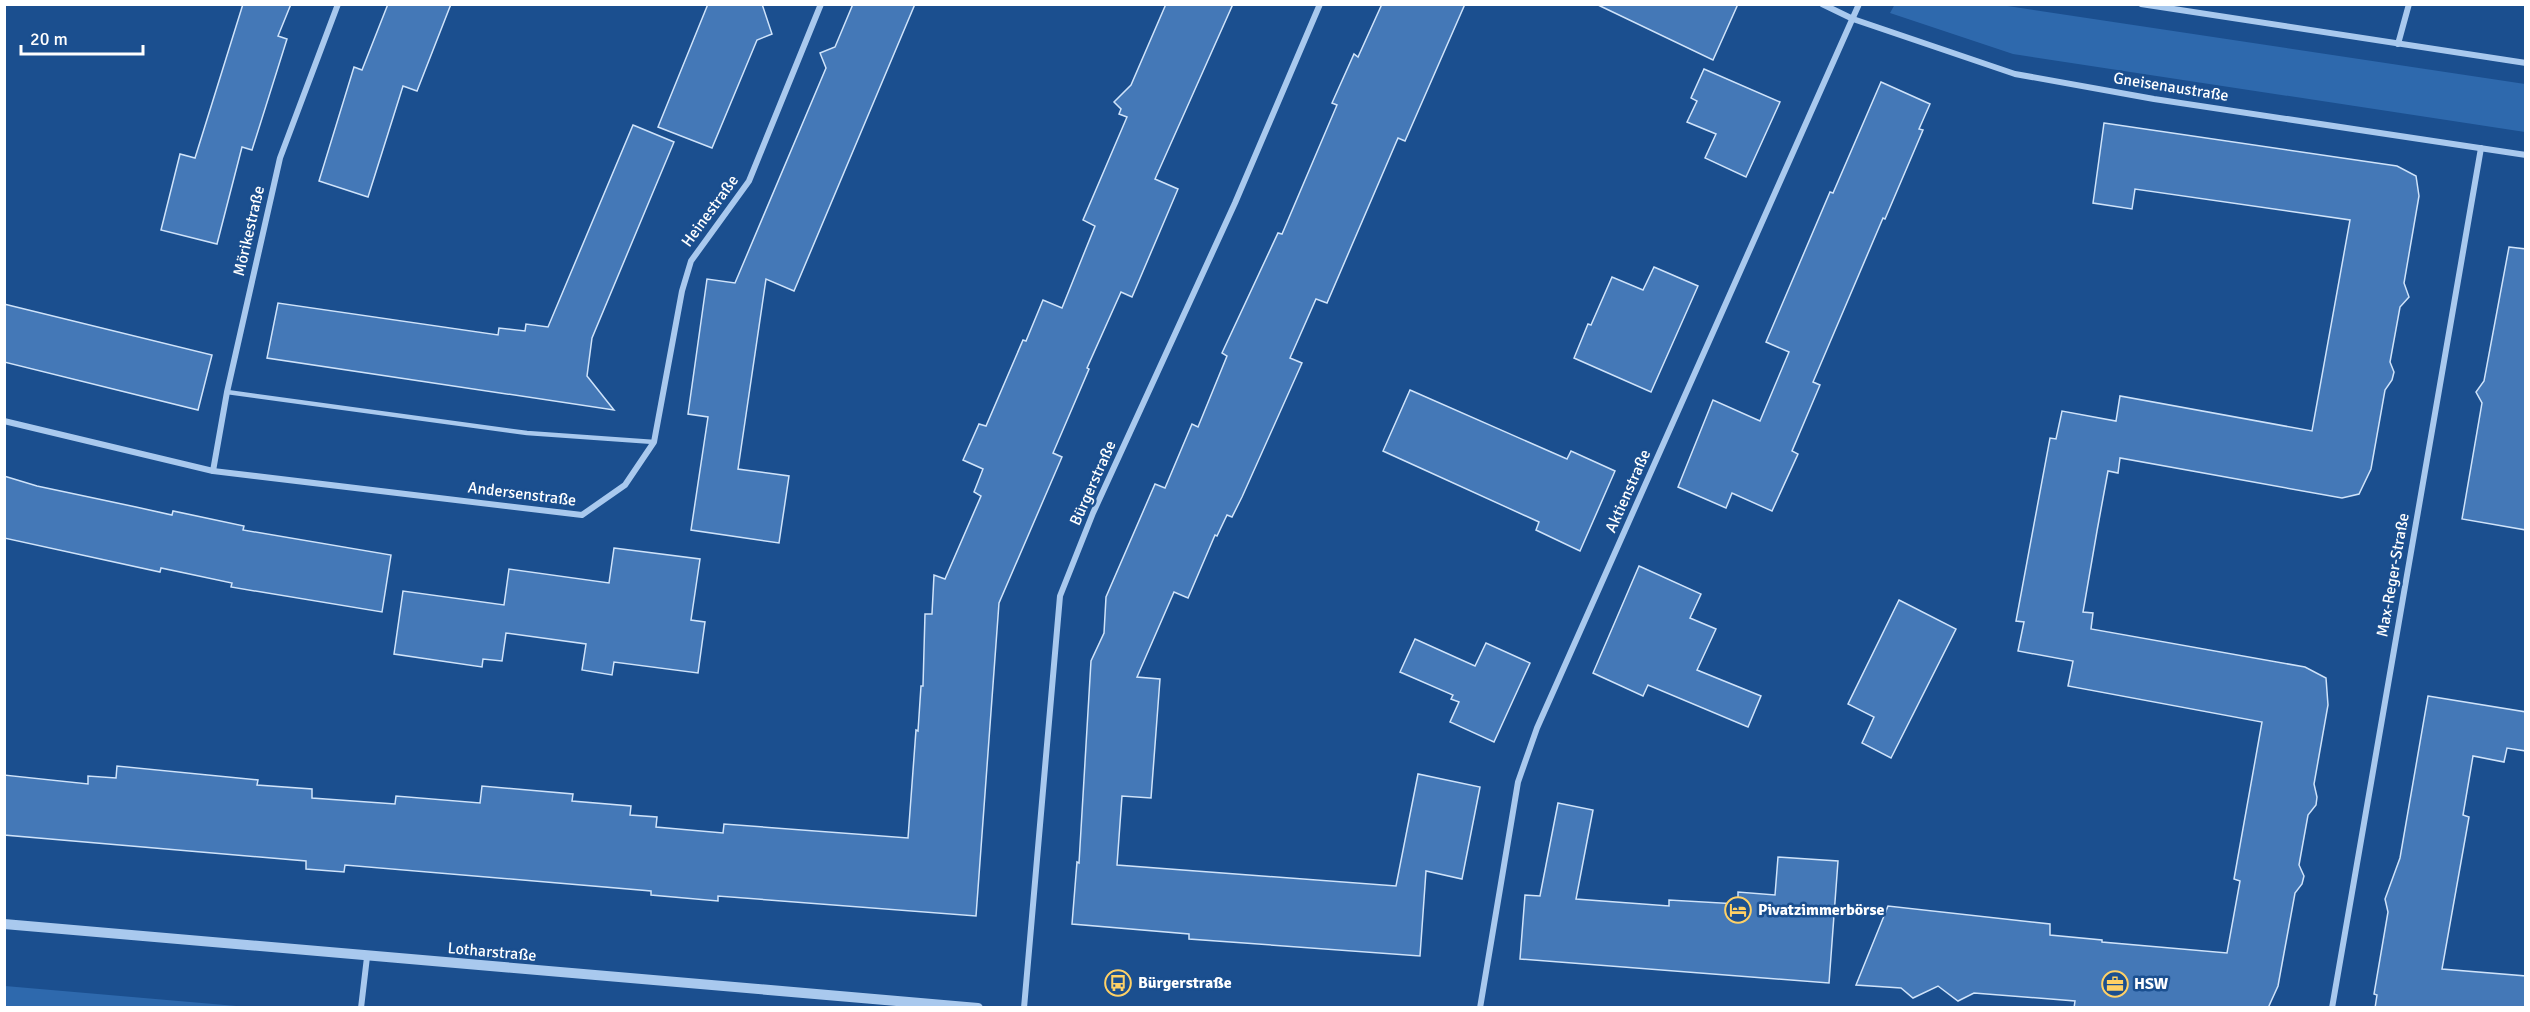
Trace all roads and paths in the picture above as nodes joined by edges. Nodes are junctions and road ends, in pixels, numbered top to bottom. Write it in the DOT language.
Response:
graph roads {
  1 [pos="338,4"];
  2 [pos="821,4"];
  3 [pos="1320,4"];
  4 [pos="1822,4"];
  5 [pos="1859,4"];
  6 [pos="2141,4"];
  7 [pos="2409,4"];
  8 [pos="1853,19"];
  9 [pos="2398,44"];
  10 [pos="2526,63"];
  11 [pos="2481,148"];
  12 [pos="2526,155"];
  13 [pos="227,392"];
  14 [pos="4,422"];
  15 [pos="654,442"];
  16 [pos="213,471"];
  17 [pos="4,924"];
  18 [pos="368,957"];
  19 [pos="362,1008"];
  20 [pos="978,1008"];
  21 [pos="1024,1008"];
  22 [pos="1480,1008"];
  23 [pos="2332,1008"];
  1 -- 13 [label="street, Mörikestraße"];
  2 -- 15 [label="street, Heinestraße"];
  3 -- 21 [label="street, Bürgerstraße"];
  4 -- 8 [label="street, Gneisenaustraße"];
  5 -- 8 [label="street, Aktienstraße"];
  6 -- 9 [label="street"];
  7 -- 9 [label="street"];
  8 -- 11 [label="street, Gneisenaustraße"];
  8 -- 22 [label="street, Aktienstraße"];
  9 -- 10 [label="street"];
  11 -- 12 [label="street, Gneisenaustraße"];
  11 -- 23 [label="street, Max-Reger-Straße"];
  13 -- 15 [label="lane"];
  13 -- 16 [label="street, Mörikestraße"];
  14 -- 16 [label="street, Andersenstraße"];
  15 -- 16 [label="street, Andersenstraße"];
  17 -- 18 [label="street, Lotharstraße"];
  18 -- 19 [label="street"];
  18 -- 20 [label="street, Lotharstraße"];
}
